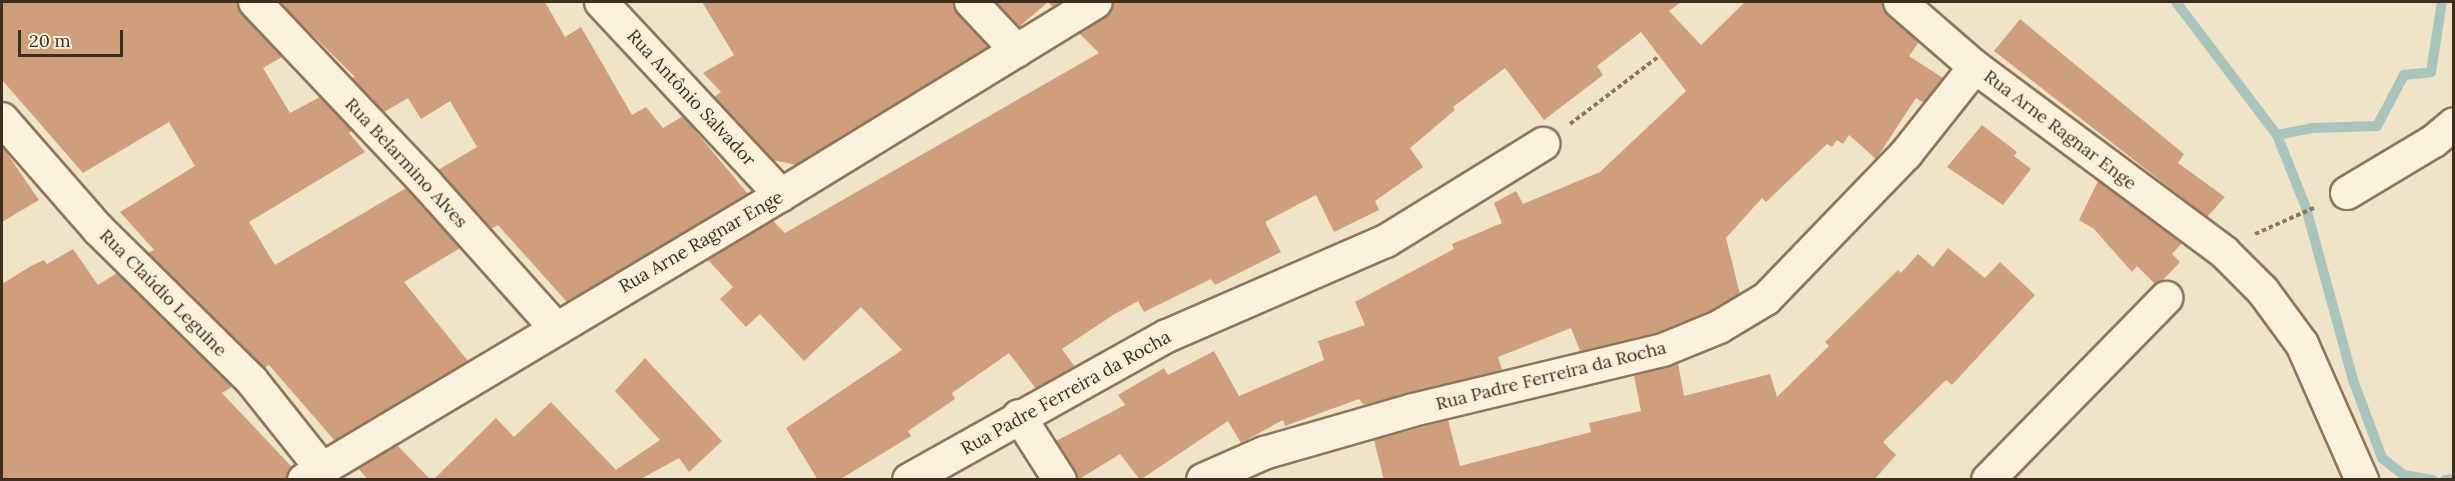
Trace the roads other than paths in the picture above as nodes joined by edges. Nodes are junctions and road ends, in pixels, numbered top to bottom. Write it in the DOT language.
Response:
graph roads {
  1 [pos="255,2"];
  2 [pos="601,2"];
  3 [pos="971,2"];
  4 [pos="1096,2"];
  5 [pos="1900,2"];
  6 [pos="1017,51"];
  7 [pos="1975,67"];
  8 [pos="2,119"];
  9 [pos="2454,124"];
  10 [pos="1543,144"];
  11 [pos="2348,193"];
  12 [pos="781,195"];
  13 [pos="2166,298"];
  14 [pos="555,327"];
  15 [pos="1019,416"];
  16 [pos="313,474"];
  17 [pos="909,480"];
  18 [pos="1060,480"];
  19 [pos="1203,480"];
  20 [pos="1988,480"];
  21 [pos="2362,480"];
  1 -- 14 [label="street, Rua Belarmino Alves"];
  2 -- 12 [label="street, Rua Antônio Salvador"];
  3 -- 6 [label="street"];
  4 -- 6 [label="street, Rua Arne Ragnar Enge"];
  5 -- 7 [label="street, Rua Arne Ragnar Enge"];
  6 -- 12 [label="street, Rua Arne Ragnar Enge"];
  7 -- 19 [label="street, Rua Padre Ferreira da Rocha"];
  7 -- 21 [label="street, Rua Arne Ragnar Enge"];
  8 -- 16 [label="street, Rua Claúdio Leguine"];
  9 -- 11 [label="street"];
  10 -- 15 [label="street, Rua Padre Ferreira da Rocha"];
  12 -- 14 [label="street, Rua Arne Ragnar Enge"];
  13 -- 20 [label="street"];
  14 -- 16 [label="street, Rua Arne Ragnar Enge"];
  15 -- 17 [label="street, Rua Padre Ferreira da Rocha"];
  15 -- 18 [label="street"];
}
